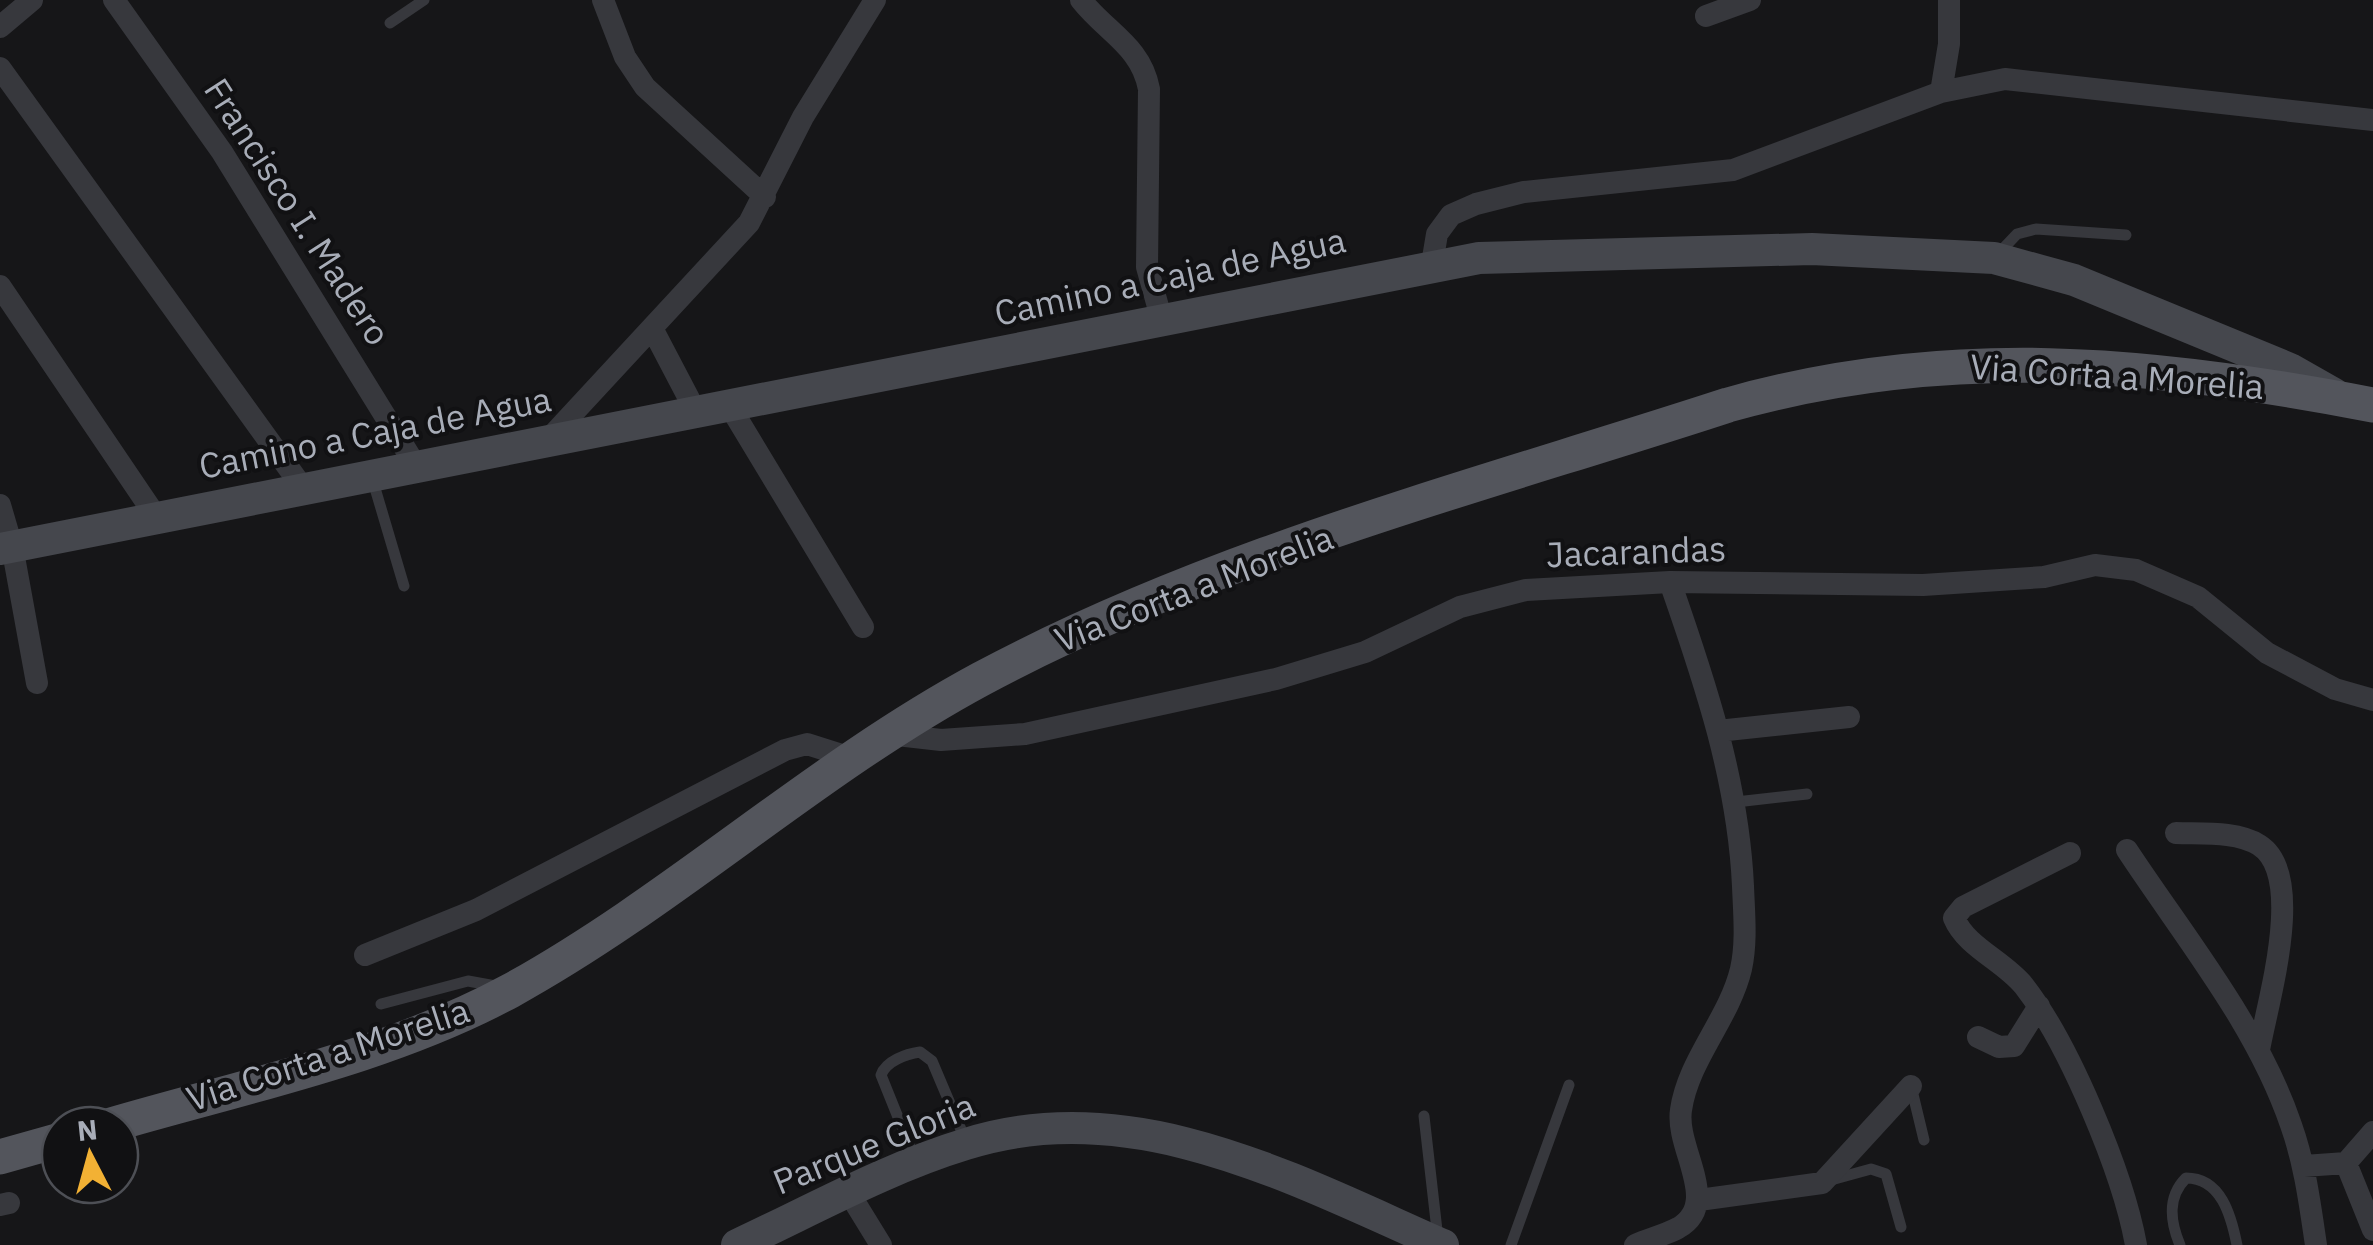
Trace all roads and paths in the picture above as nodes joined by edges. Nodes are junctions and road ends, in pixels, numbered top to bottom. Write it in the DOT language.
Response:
graph roads {
  1 [pos="32,0"];
  2 [pos="114,0"];
  3 [pos="424,0"];
  4 [pos="603,0"];
  5 [pos="875,0"];
  6 [pos="1082,0"];
  7 [pos="1750,0"];
  8 [pos="1949,0"];
  9 [pos="1706,16"];
  10 [pos="390,22"];
  11 [pos="0,27"];
  12 [pos="0,68"];
  13 [pos="1941,92"];
  14 [pos="2373,120"];
  15 [pos="766,198"];
  16 [pos="2126,235"];
  17 [pos="1994,258"];
  18 [pos="1432,264"];
  19 [pos="0,286"];
  20 [pos="1162,320"];
  21 [pos="652,328"];
  22 [pos="729,405"];
  23 [pos="2363,406"];
  24 [pos="696,412"];
  25 [pos="549,439"];
  26 [pos="416,466"];
  27 [pos="370,474"];
  28 [pos="303,488"];
  29 [pos="0,505"];
  30 [pos="156,518"];
  31 [pos="6,548"];
  32 [pos="1670,582"];
  33 [pos="404,586"];
  34 [pos="863,627"];
  35 [pos="37,683"];
  36 [pos="2373,700"];
  37 [pos="1849,718"];
  38 [pos="1718,731"];
  39 [pos="886,733"];
  40 [pos="848,757"];
  41 [pos="1806,794"];
  42 [pos="1736,802"];
  43 [pos="2176,832"];
  44 [pos="2127,850"];
  45 [pos="2070,853"];
  46 [pos="365,955"];
  47 [pos="510,991"];
  48 [pos="381,1004"];
  49 [pos="2038,1006"];
  50 [pos="1978,1037"];
  51 [pos="2259,1050"];
  52 [pos="1569,1085"];
  53 [pos="1910,1086"];
  54 [pos="1424,1116"];
  55 [pos="140,1117"];
  56 [pos="2373,1132"];
  57 [pos="1924,1140"];
  58 [pos="967,1143"];
  59 [pos="40,1146"];
  60 [pos="0,1158"];
  61 [pos="916,1162"];
  62 [pos="2346,1163"];
  63 [pos="2304,1166"];
  64 [pos="1822,1182"];
  65 [pos="849,1193"];
  66 [pos="1699,1200"];
  67 [pos="1901,1227"];
  68 [pos="2373,1230"];
  69 [pos="1425,1240"];
  70 [pos="737,1245"];
  71 [pos="881,1245"];
  72 [pos="1510,1245"];
  73 [pos="1635,1245"];
  74 [pos="2136,1245"];
  75 [pos="2180,1245"];
  76 [pos="2237,1245"];
  77 [pos="2316,1245"];
  1 -- 11 [label="street"];
  2 -- 26 [label="street, Francisco I. Madero"];
  3 -- 10 [label="lane"];
  4 -- 15 [label="street"];
  5 -- 15 [label="street"];
  6 -- 20 [label="street"];
  7 -- 9 [label="street"];
  8 -- 13 [label="street"];
  12 -- 28 [label="street"];
  13 -- 14 [label="street"];
  13 -- 18 [label="street"];
  15 -- 21 [label="street"];
  16 -- 17 [label="lane"];
  17 -- 18 [label="main road, Camino a Caja de Agua"];
  17 -- 23 [label="main road, Camino a Caja de Agua"];
  18 -- 20 [label="main road, Camino a Caja de Agua"];
  19 -- 30 [label="street"];
  20 -- 22 [label="main road, Camino a Caja de Agua"];
  21 -- 24 [label="street"];
  21 -- 25 [label="street"];
  22 -- 24 [label="main road, Camino a Caja de Agua"];
  22 -- 34 [label="street"];
  23 -- 39 [label="main road, Via Corta a Morelia"];
  24 -- 25 [label="main road, Camino a Caja de Agua"];
  25 -- 26 [label="main road, Camino a Caja de Agua"];
  26 -- 27 [label="main road, Camino a Caja de Agua"];
  27 -- 28 [label="main road, Camino a Caja de Agua"];
  27 -- 33 [label="lane"];
  28 -- 30 [label="main road, Camino a Caja de Agua"];
  29 -- 31 [label="street"];
  30 -- 31 [label="main road, Camino a Caja de Agua"];
  31 -- 35 [label="street"];
  32 -- 36 [label="street, Jacarandas"];
  32 -- 38 [label="street"];
  32 -- 39 [label="street, Jacarandas"];
  37 -- 38 [label="street"];
  38 -- 42 [label="street"];
  39 -- 40 [label="main road, Via Corta a Morelia"];
  40 -- 46 [label="street"];
  40 -- 47 [label="main road, Via Corta a Morelia"];
  41 -- 42 [label="lane"];
  42 -- 66 [label="street"];
  43 -- 51 [label="street"];
  44 -- 51 [label="street"];
  45 -- 49 [label="street"];
  47 -- 48 [label="lane"];
  47 -- 55 [label="main road, Via Corta a Morelia"];
  49 -- 50 [label="street"];
  49 -- 74 [label="street"];
  51 -- 63 [label="street"];
  52 -- 72 [label="lane"];
  53 -- 57 [label="lane"];
  53 -- 64 [label="street"];
  54 -- 69 [label="lane"];
  56 -- 62 [label="street"];
  58 -- 61 [label="main road, Parque Gloria"];
  58 -- 61 [label="lane"];
  58 -- 69 [label="main road, Parque Gloria"];
  59 -- 60 [label="main road"];
  61 -- 65 [label="main road, Parque Gloria"];
  62 -- 63 [label="street"];
  62 -- 68 [label="street"];
  63 -- 77 [label="street"];
  64 -- 66 [label="street"];
  64 -- 67 [label="lane"];
  65 -- 70 [label="main road, Parque Gloria"];
  65 -- 71 [label="street"];
  66 -- 73 [label="street"];
  75 -- 76 [label="lane"];
}
